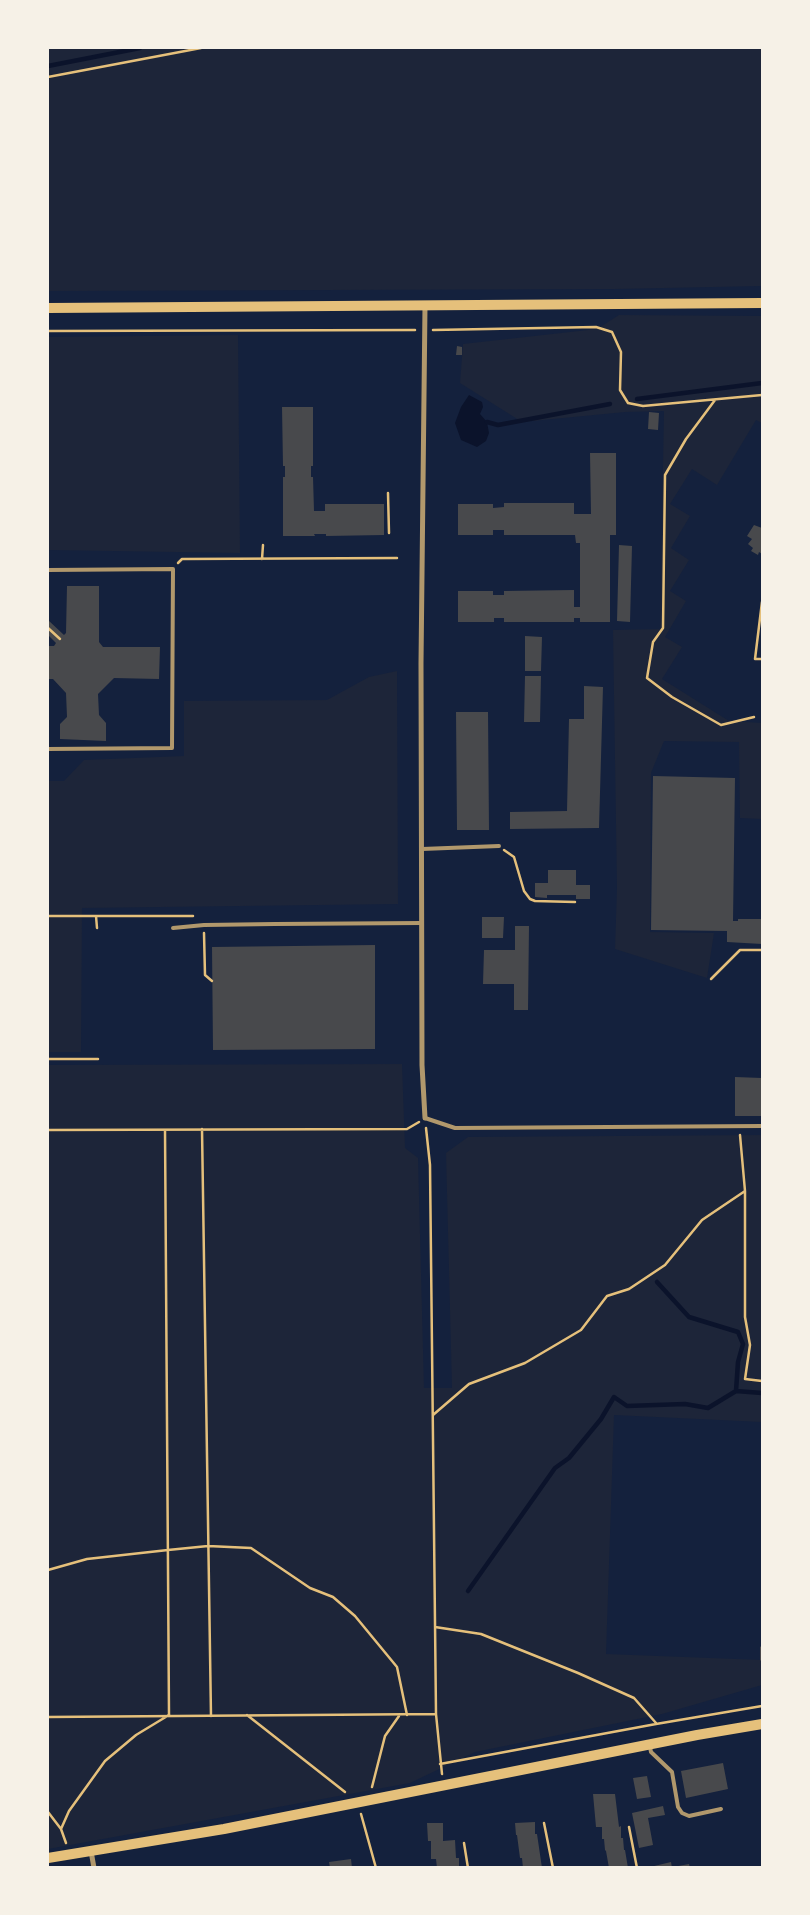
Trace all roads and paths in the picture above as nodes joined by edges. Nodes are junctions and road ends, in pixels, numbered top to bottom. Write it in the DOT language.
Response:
graph roads {
  1 [pos="201,48"];
  2 [pos="48,77"];
  3 [pos="762,303"];
  4 [pos="425,305"];
  5 [pos="48,308"];
  6 [pos="424,330"];
  7 [pos="48,331"];
  8 [pos="762,394"];
  9 [pos="715,400"];
  10 [pos="388,493"];
  11 [pos="389,533"];
  12 [pos="263,544"];
  13 [pos="397,558"];
  14 [pos="262,559"];
  15 [pos="173,569"];
  16 [pos="48,570"];
  17 [pos="762,602"];
  18 [pos="48,628"];
  19 [pos="60,639"];
  20 [pos="762,659"];
  21 [pos="754,717"];
  22 [pos="48,749"];
  23 [pos="499,846"];
  24 [pos="422,849"];
  25 [pos="575,902"];
  26 [pos="48,916"];
  27 [pos="422,923"];
  28 [pos="97,928"];
  29 [pos="173,928"];
  30 [pos="762,950"];
  31 [pos="711,980"];
  32 [pos="48,1059"];
  33 [pos="98,1059"];
  34 [pos="425,1118"];
  35 [pos="762,1126"];
  36 [pos="202,1128"];
  37 [pos="740,1128"];
  38 [pos="48,1130"];
  39 [pos="165,1130"];
  40 [pos="745,1191"];
  41 [pos="762,1381"];
  42 [pos="433,1415"];
  43 [pos="208,1546"];
  44 [pos="168,1550"];
  45 [pos="48,1570"];
  46 [pos="435,1627"];
  47 [pos="762,1646"];
  48 [pos="762,1660"];
  49 [pos="762,1706"];
  50 [pos="436,1714"];
  51 [pos="168,1715"];
  52 [pos="246,1715"];
  53 [pos="399,1715"];
  54 [pos="407,1715"];
  55 [pos="211,1716"];
  56 [pos="48,1717"];
  57 [pos="656,1724"];
  58 [pos="762,1724"];
  59 [pos="649,1744"];
  60 [pos="440,1764"];
  61 [pos="443,1786"];
  62 [pos="358,1803"];
  63 [pos="721,1809"];
  64 [pos="48,1812"];
  65 [pos="544,1823"];
  66 [pos="629,1827"];
  67 [pos="61,1830"];
  68 [pos="464,1843"];
  69 [pos="91,1851"];
  70 [pos="67,1855"];
  71 [pos="48,1858"];
  72 [pos="94,1868"];
  73 [pos="376,1868"];
  74 [pos="468,1868"];
  75 [pos="553,1868"];
  76 [pos="637,1868"];
  1 -- 2 [label="path"];
  3 -- 4 [label="main road"];
  4 -- 5 [label="main road"];
  4 -- 6 [label="street"];
  6 -- 7 [label="path"];
  6 -- 9 [label="path"];
  6 -- 24 [label="street"];
  8 -- 9 [label="path"];
  9 -- 21 [label="path"];
  10 -- 11 [label="path"];
  12 -- 14 [label="path"];
  13 -- 14 [label="path"];
  14 -- 15 [label="path"];
  15 -- 16 [label="lane"];
  15 -- 22 [label="lane"];
  17 -- 20 [label="path"];
  18 -- 19 [label="path"];
  23 -- 24 [label="lane"];
  23 -- 25 [label="path"];
  24 -- 27 [label="street"];
  26 -- 28 [label="path"];
  27 -- 29 [label="lane"];
  27 -- 34 [label="street"];
  30 -- 31 [label="path"];
  32 -- 33 [label="path"];
  34 -- 36 [label="path"];
  34 -- 37 [label="lane"];
  34 -- 42 [label="path"];
  35 -- 37 [label="lane"];
  36 -- 39 [label="path"];
  36 -- 43 [label="path"];
  37 -- 40 [label="path"];
  38 -- 39 [label="path"];
  39 -- 44 [label="path"];
  40 -- 41 [label="path"];
  40 -- 42 [label="path"];
  42 -- 46 [label="path"];
  43 -- 44 [label="path"];
  43 -- 54 [label="path"];
  43 -- 55 [label="path"];
  44 -- 45 [label="path"];
  44 -- 51 [label="path"];
  46 -- 50 [label="path"];
  46 -- 57 [label="path"];
  47 -- 48 [label="path"];
  49 -- 57 [label="path"];
  50 -- 54 [label="path"];
  50 -- 60 [label="path"];
  51 -- 55 [label="path"];
  51 -- 56 [label="path"];
  51 -- 67 [label="path"];
  52 -- 53 [label="path"];
  52 -- 55 [label="path"];
  52 -- 62 [label="path"];
  53 -- 54 [label="path"];
  53 -- 62 [label="path"];
  57 -- 60 [label="path"];
  58 -- 59 [label="main road"];
  59 -- 61 [label="main road"];
  59 -- 63 [label="lane"];
  60 -- 61 [label="path"];
  61 -- 62 [label="main road"];
  62 -- 69 [label="main road"];
  62 -- 73 [label="path"];
  64 -- 67 [label="path"];
  65 -- 75 [label="path"];
  66 -- 76 [label="path"];
  67 -- 70 [label="path"];
  68 -- 74 [label="path"];
  69 -- 70 [label="main road"];
  69 -- 72 [label="street"];
  70 -- 71 [label="main road"];
}
